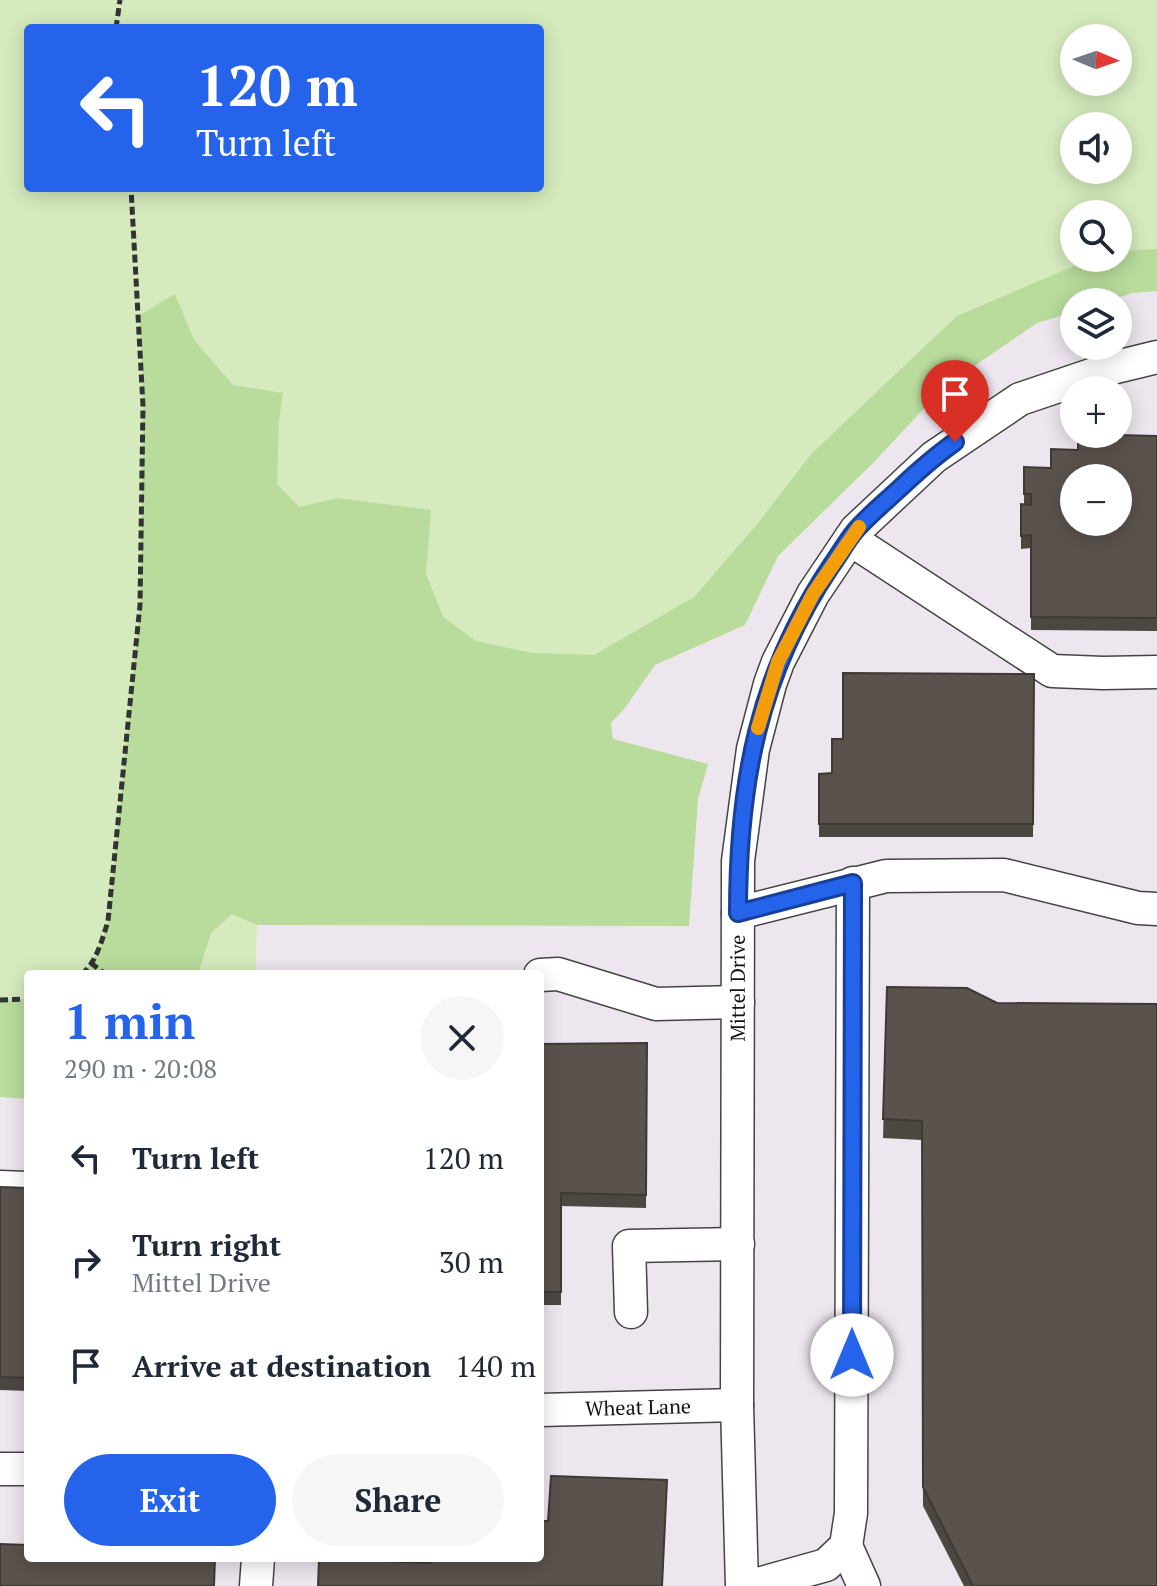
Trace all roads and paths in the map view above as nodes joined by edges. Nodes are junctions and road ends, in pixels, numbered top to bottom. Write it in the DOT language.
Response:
graph roads {
  1 [pos="120,0"];
  2 [pos="117,24"];
  3 [pos="131,192"];
  4 [pos="1157,357"];
  5 [pos="850,539"];
  6 [pos="1157,672"];
  7 [pos="853,883"];
  8 [pos="1157,909"];
  9 [pos="738,913"];
  10 [pos="91,963"];
  11 [pos="85,970"];
  12 [pos="100,970"];
  13 [pos="544,975"];
  14 [pos="24,999"];
  15 [pos="0,1000"];
  16 [pos="738,1002"];
  17 [pos="0,1187"];
  18 [pos="24,1188"];
  19 [pos="738,1244"];
  20 [pos="631,1312"];
  21 [pos="737,1405"];
  22 [pos="544,1410"];
  23 [pos="0,1469"];
  24 [pos="24,1469"];
  25 [pos="846,1546"];
  26 [pos="258,1562"];
  27 [pos="256,1586"];
  28 [pos="742,1586"];
  29 [pos="751,1586"];
  30 [pos="864,1586"];
  1 -- 2 [label="path"];
  3 -- 10 [label="path"];
  4 -- 5 [label="street, Mittel Drive"];
  5 -- 6 [label="street"];
  5 -- 9 [label="street, Mittel Drive"];
  7 -- 8 [label="street"];
  7 -- 9 [label="street"];
  7 -- 25 [label="street"];
  9 -- 16 [label="street, Mittel Drive"];
  10 -- 11 [label="path"];
  10 -- 12 [label="path"];
  13 -- 16 [label="street"];
  14 -- 15 [label="path"];
  16 -- 19 [label="street, Mittel Drive"];
  17 -- 18 [label="street"];
  19 -- 20 [label="street"];
  19 -- 21 [label="street, Mittel Drive"];
  21 -- 22 [label="street, Wheat Lane"];
  21 -- 28 [label="street, Mittel Drive"];
  23 -- 24 [label="street"];
  25 -- 29 [label="street"];
  25 -- 30 [label="street"];
  26 -- 27 [label="street"];
}
